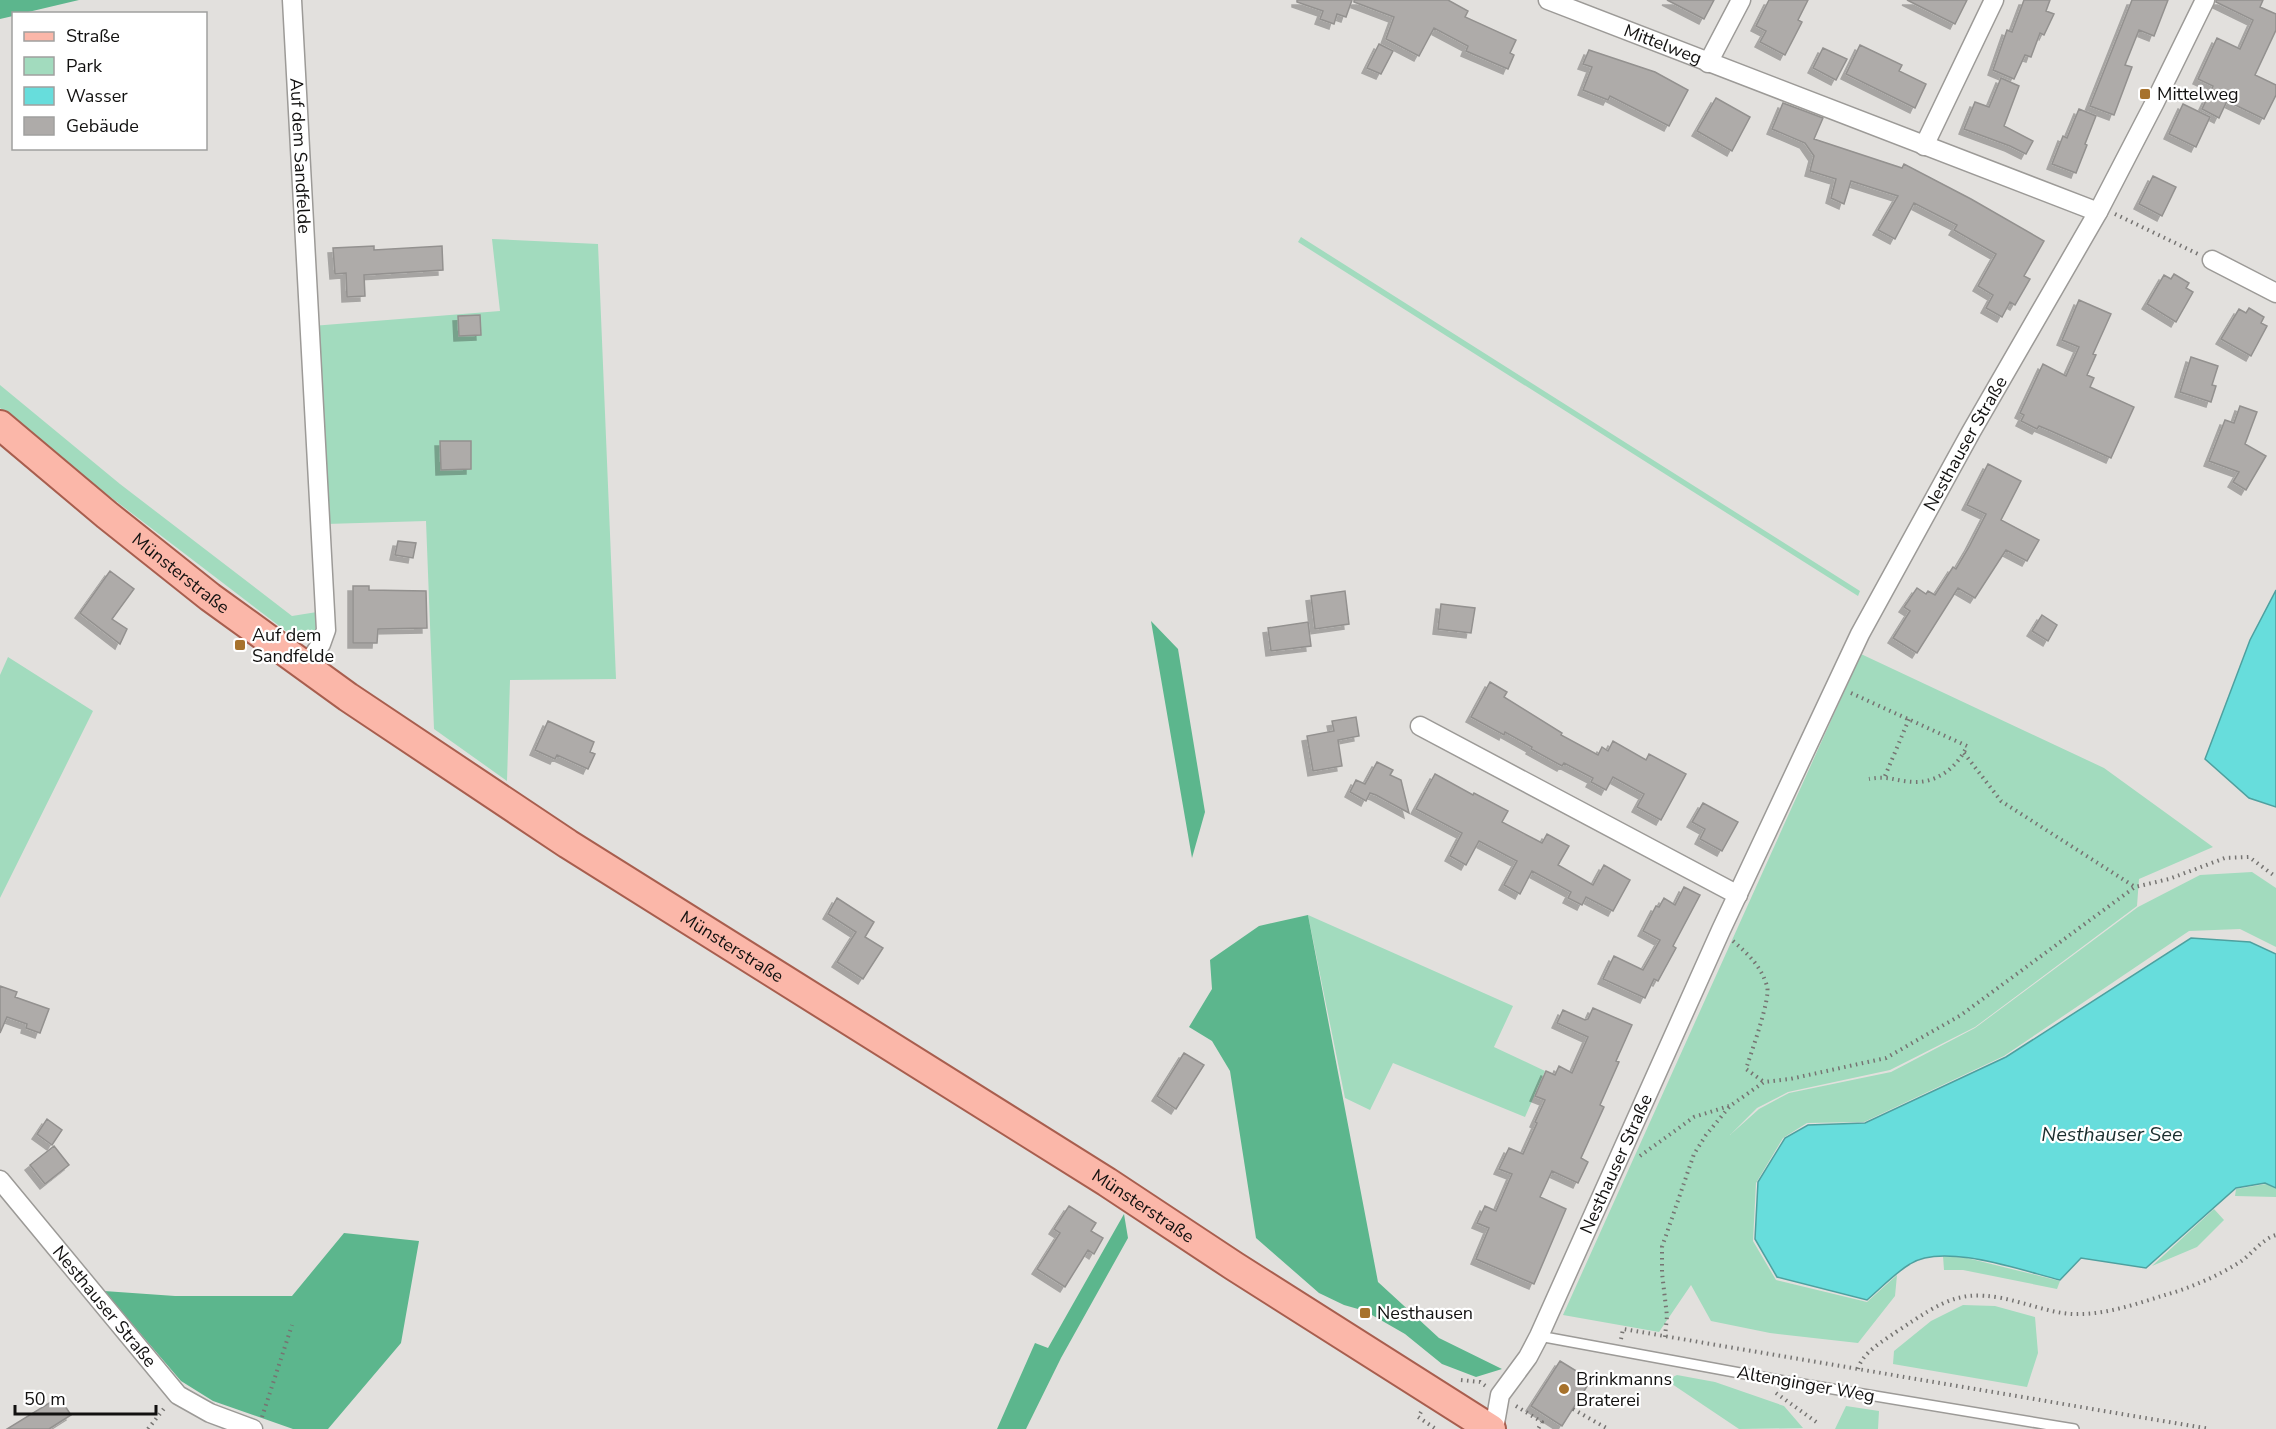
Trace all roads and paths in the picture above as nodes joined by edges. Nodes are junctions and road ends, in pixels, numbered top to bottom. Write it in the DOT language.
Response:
graph roads {
  1 [pos="292,0"];
  2 [pos="1548,0"];
  3 [pos="1741,0"];
  4 [pos="1994,0"];
  5 [pos="2205,0"];
  6 [pos="1708,63"];
  7 [pos="1924,146"];
  8 [pos="2098,212"];
  9 [pos="2212,260"];
  10 [pos="2276,293"];
  11 [pos="0,425"];
  12 [pos="306,666"];
  13 [pos="1834,686"];
  14 [pos="1909,719"];
  15 [pos="1420,726"];
  16 [pos="1964,753"];
  17 [pos="1885,776"];
  18 [pos="1869,779"];
  19 [pos="2276,877"];
  20 [pos="2135,887"];
  21 [pos="1738,895"];
  22 [pos="1721,930"];
  23 [pos="1764,1082"];
  24 [pos="1730,1106"];
  25 [pos="1620,1156"];
  26 [pos="0,1180"];
  27 [pos="2276,1235"];
  28 [pos="292,1325"];
  29 [pos="1539,1336"];
  30 [pos="1665,1336"];
  31 [pos="1619,1352"];
  32 [pos="1858,1369"];
  33 [pos="1779,1380"];
  34 [pos="178,1395"];
  35 [pos="1573,1409"];
  36 [pos="257,1424"];
  37 [pos="1819,1424"];
  38 [pos="148,1429"];
  39 [pos="1492,1429"];
  40 [pos="1608,1429"];
  41 [pos="2074,1429"];
  42 [pos="2210,1429"];
  1 -- 12 [label="street, Auf dem Sandfelde"];
  2 -- 6 [label="street, Mittelweg"];
  3 -- 6 [label="street"];
  4 -- 7 [label="street"];
  5 -- 8 [label="street, Nesthauser Straße"];
  6 -- 7 [label="street, Mittelweg"];
  7 -- 8 [label="street, Mittelweg"];
  8 -- 9 [label="path"];
  8 -- 13 [label="street, Nesthauser Straße"];
  9 -- 10 [label="street"];
  11 -- 12 [label="main road, Münsterstraße"];
  12 -- 39 [label="main road, Münsterstraße"];
  13 -- 14 [label="path"];
  13 -- 21 [label="street, Nesthauser Straße"];
  14 -- 16 [label="path"];
  14 -- 17 [label="path"];
  15 -- 21 [label="street"];
  16 -- 17 [label="path"];
  16 -- 20 [label="path"];
  17 -- 18 [label="path"];
  19 -- 20 [label="path"];
  20 -- 23 [label="path"];
  21 -- 22 [label="street, Nesthauser Straße"];
  22 -- 23 [label="path"];
  22 -- 25 [label="street, Nesthauser Straße"];
  23 -- 24 [label="path"];
  24 -- 25 [label="path"];
  24 -- 30 [label="path"];
  25 -- 29 [label="street, Nesthauser Straße"];
  26 -- 34 [label="street, Nesthauser Straße"];
  27 -- 32 [label="path"];
  28 -- 36 [label="path"];
  29 -- 31 [label="lane, Altenginger Weg"];
  29 -- 39 [label="street, Nesthauser Straße"];
  30 -- 31 [label="path"];
  30 -- 32 [label="path"];
  31 -- 33 [label="lane, Altenginger Weg"];
  32 -- 42 [label="path"];
  33 -- 37 [label="path"];
  33 -- 41 [label="lane, Altenginger Weg"];
  34 -- 36 [label="street, Nesthauser Straße"];
  34 -- 38 [label="path"];
  35 -- 40 [label="path"];
}
